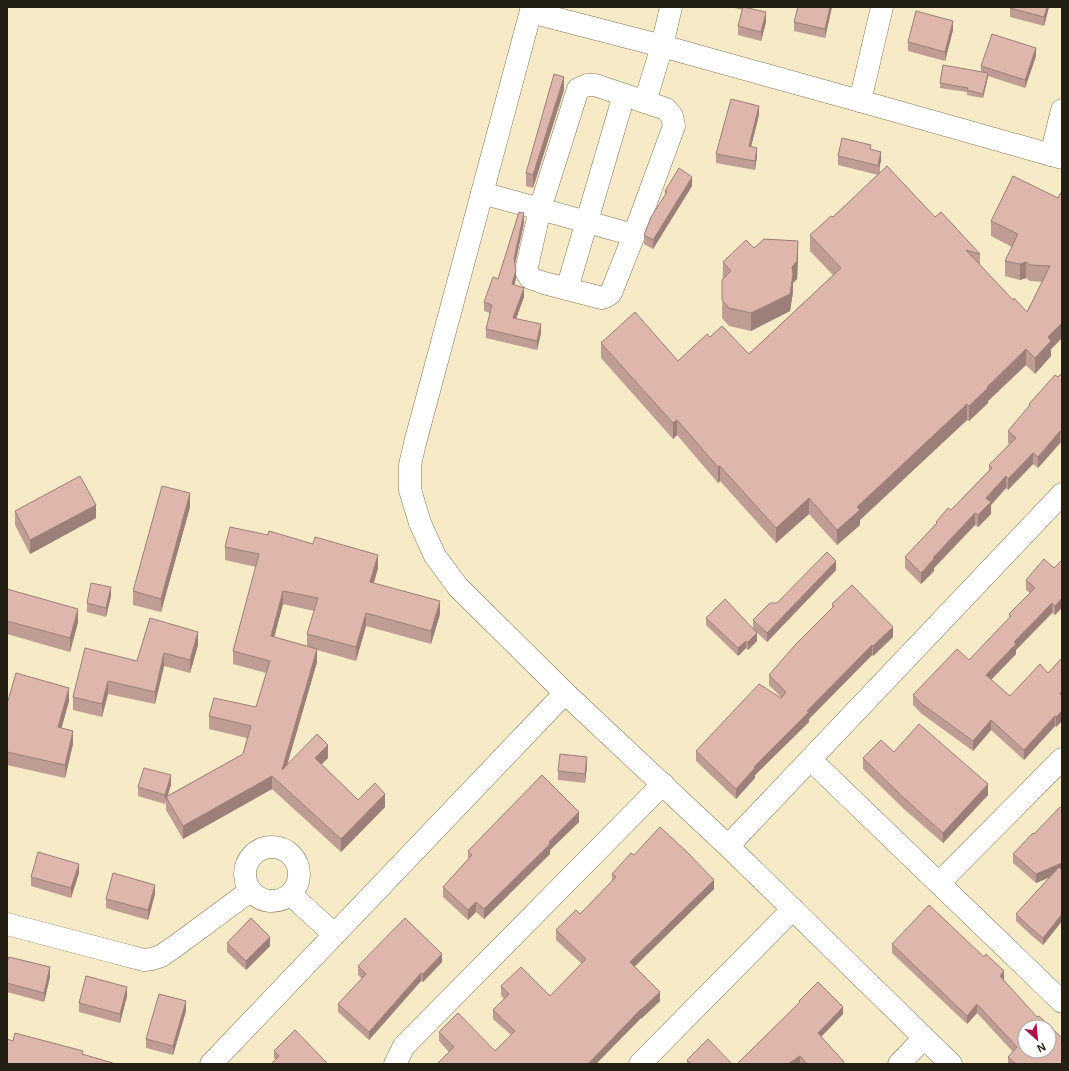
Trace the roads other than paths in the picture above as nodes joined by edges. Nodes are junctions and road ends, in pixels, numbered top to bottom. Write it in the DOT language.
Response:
graph roads {
  1 [pos="671,7"];
  2 [pos="882,7"];
  3 [pos="531,9"];
  4 [pos="662,46"];
  5 [pos="624,95"];
  6 [pos="860,101"];
  7 [pos="645,102"];
  8 [pos="1062,110"];
  9 [pos="1057,157"];
  10 [pos="482,193"];
  11 [pos="540,209"];
  12 [pos="586,222"];
  13 [pos="634,235"];
  14 [pos="567,289"];
  15 [pos="1062,494"];
  16 [pos="566,693"];
  17 [pos="1062,759"];
  18 [pos="811,760"];
  19 [pos="663,784"];
  20 [pos="728,846"];
  21 [pos="939,883"];
  22 [pos="250,891"];
  23 [pos="290,894"];
  24 [pos="793,909"];
  25 [pos="7,924"];
  26 [pos="334,934"];
  27 [pos="1062,1002"];
  28 [pos="924,1038"];
  29 [pos="211,1064"];
  30 [pos="395,1064"];
  31 [pos="640,1064"];
  32 [pos="900,1064"];
  33 [pos="951,1064"];
  1 -- 4 [label="street"];
  2 -- 6 [label="street"];
  3 -- 4 [label="street"];
  3 -- 10 [label="street"];
  4 -- 6 [label="street"];
  4 -- 7 [label="street"];
  5 -- 7 [label="street"];
  5 -- 11 [label="street"];
  5 -- 12 [label="street"];
  6 -- 9 [label="street"];
  7 -- 13 [label="street"];
  8 -- 9 [label="street"];
  10 -- 11 [label="street"];
  10 -- 16 [label="street"];
  11 -- 12 [label="street"];
  11 -- 14 [label="street"];
  12 -- 13 [label="street"];
  12 -- 14 [label="street"];
  13 -- 14 [label="street"];
  15 -- 18 [label="street"];
  16 -- 19 [label="street"];
  16 -- 26 [label="street"];
  17 -- 21 [label="street"];
  18 -- 20 [label="street"];
  18 -- 21 [label="street"];
  19 -- 20 [label="street"];
  19 -- 30 [label="street"];
  20 -- 24 [label="street"];
  21 -- 27 [label="street"];
  22 -- 23 [label="street"];
  22 -- 23 [label="street"];
  22 -- 25 [label="street"];
  23 -- 26 [label="street"];
  24 -- 28 [label="street"];
  24 -- 31 [label="street"];
  26 -- 29 [label="street"];
  28 -- 32 [label="street"];
  28 -- 33 [label="street"];
}
